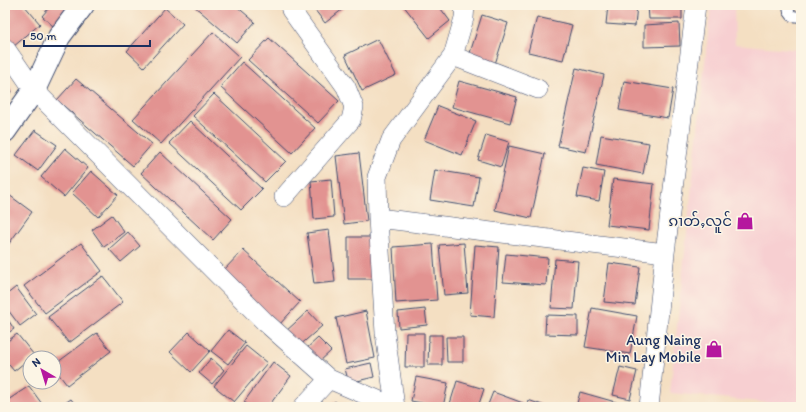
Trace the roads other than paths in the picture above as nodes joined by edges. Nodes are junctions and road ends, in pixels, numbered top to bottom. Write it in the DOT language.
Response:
graph roads {
  1 [pos="83,5"];
  2 [pos="88,5"];
  3 [pos="290,5"];
  4 [pos="465,5"];
  5 [pos="696,5"];
  6 [pos="788,5"];
  7 [pos="801,18"];
  8 [pos="58,37"];
  9 [pos="5,48"];
  10 [pos="453,56"];
  11 [pos="538,89"];
  12 [pos="34,90"];
  13 [pos="5,131"];
  14 [pos="284,197"];
  15 [pos="378,218"];
  16 [pos="665,252"];
  17 [pos="329,379"];
  18 [pos="302,407"];
  19 [pos="395,407"];
  20 [pos="649,407"];
  1 -- 8 [label="highway"];
  2 -- 8 [label="highway"];
  3 -- 14 [label="street"];
  4 -- 10 [label="street"];
  5 -- 16 [label="street"];
  6 -- 7 [label="lane"];
  8 -- 12 [label="highway"];
  9 -- 12 [label="street"];
  10 -- 11 [label="street"];
  10 -- 15 [label="street"];
  12 -- 13 [label="highway"];
  12 -- 17 [label="street"];
  15 -- 16 [label="street"];
  15 -- 19 [label="street"];
  16 -- 20 [label="street"];
  17 -- 18 [label="street"];
  17 -- 19 [label="street"];
}
